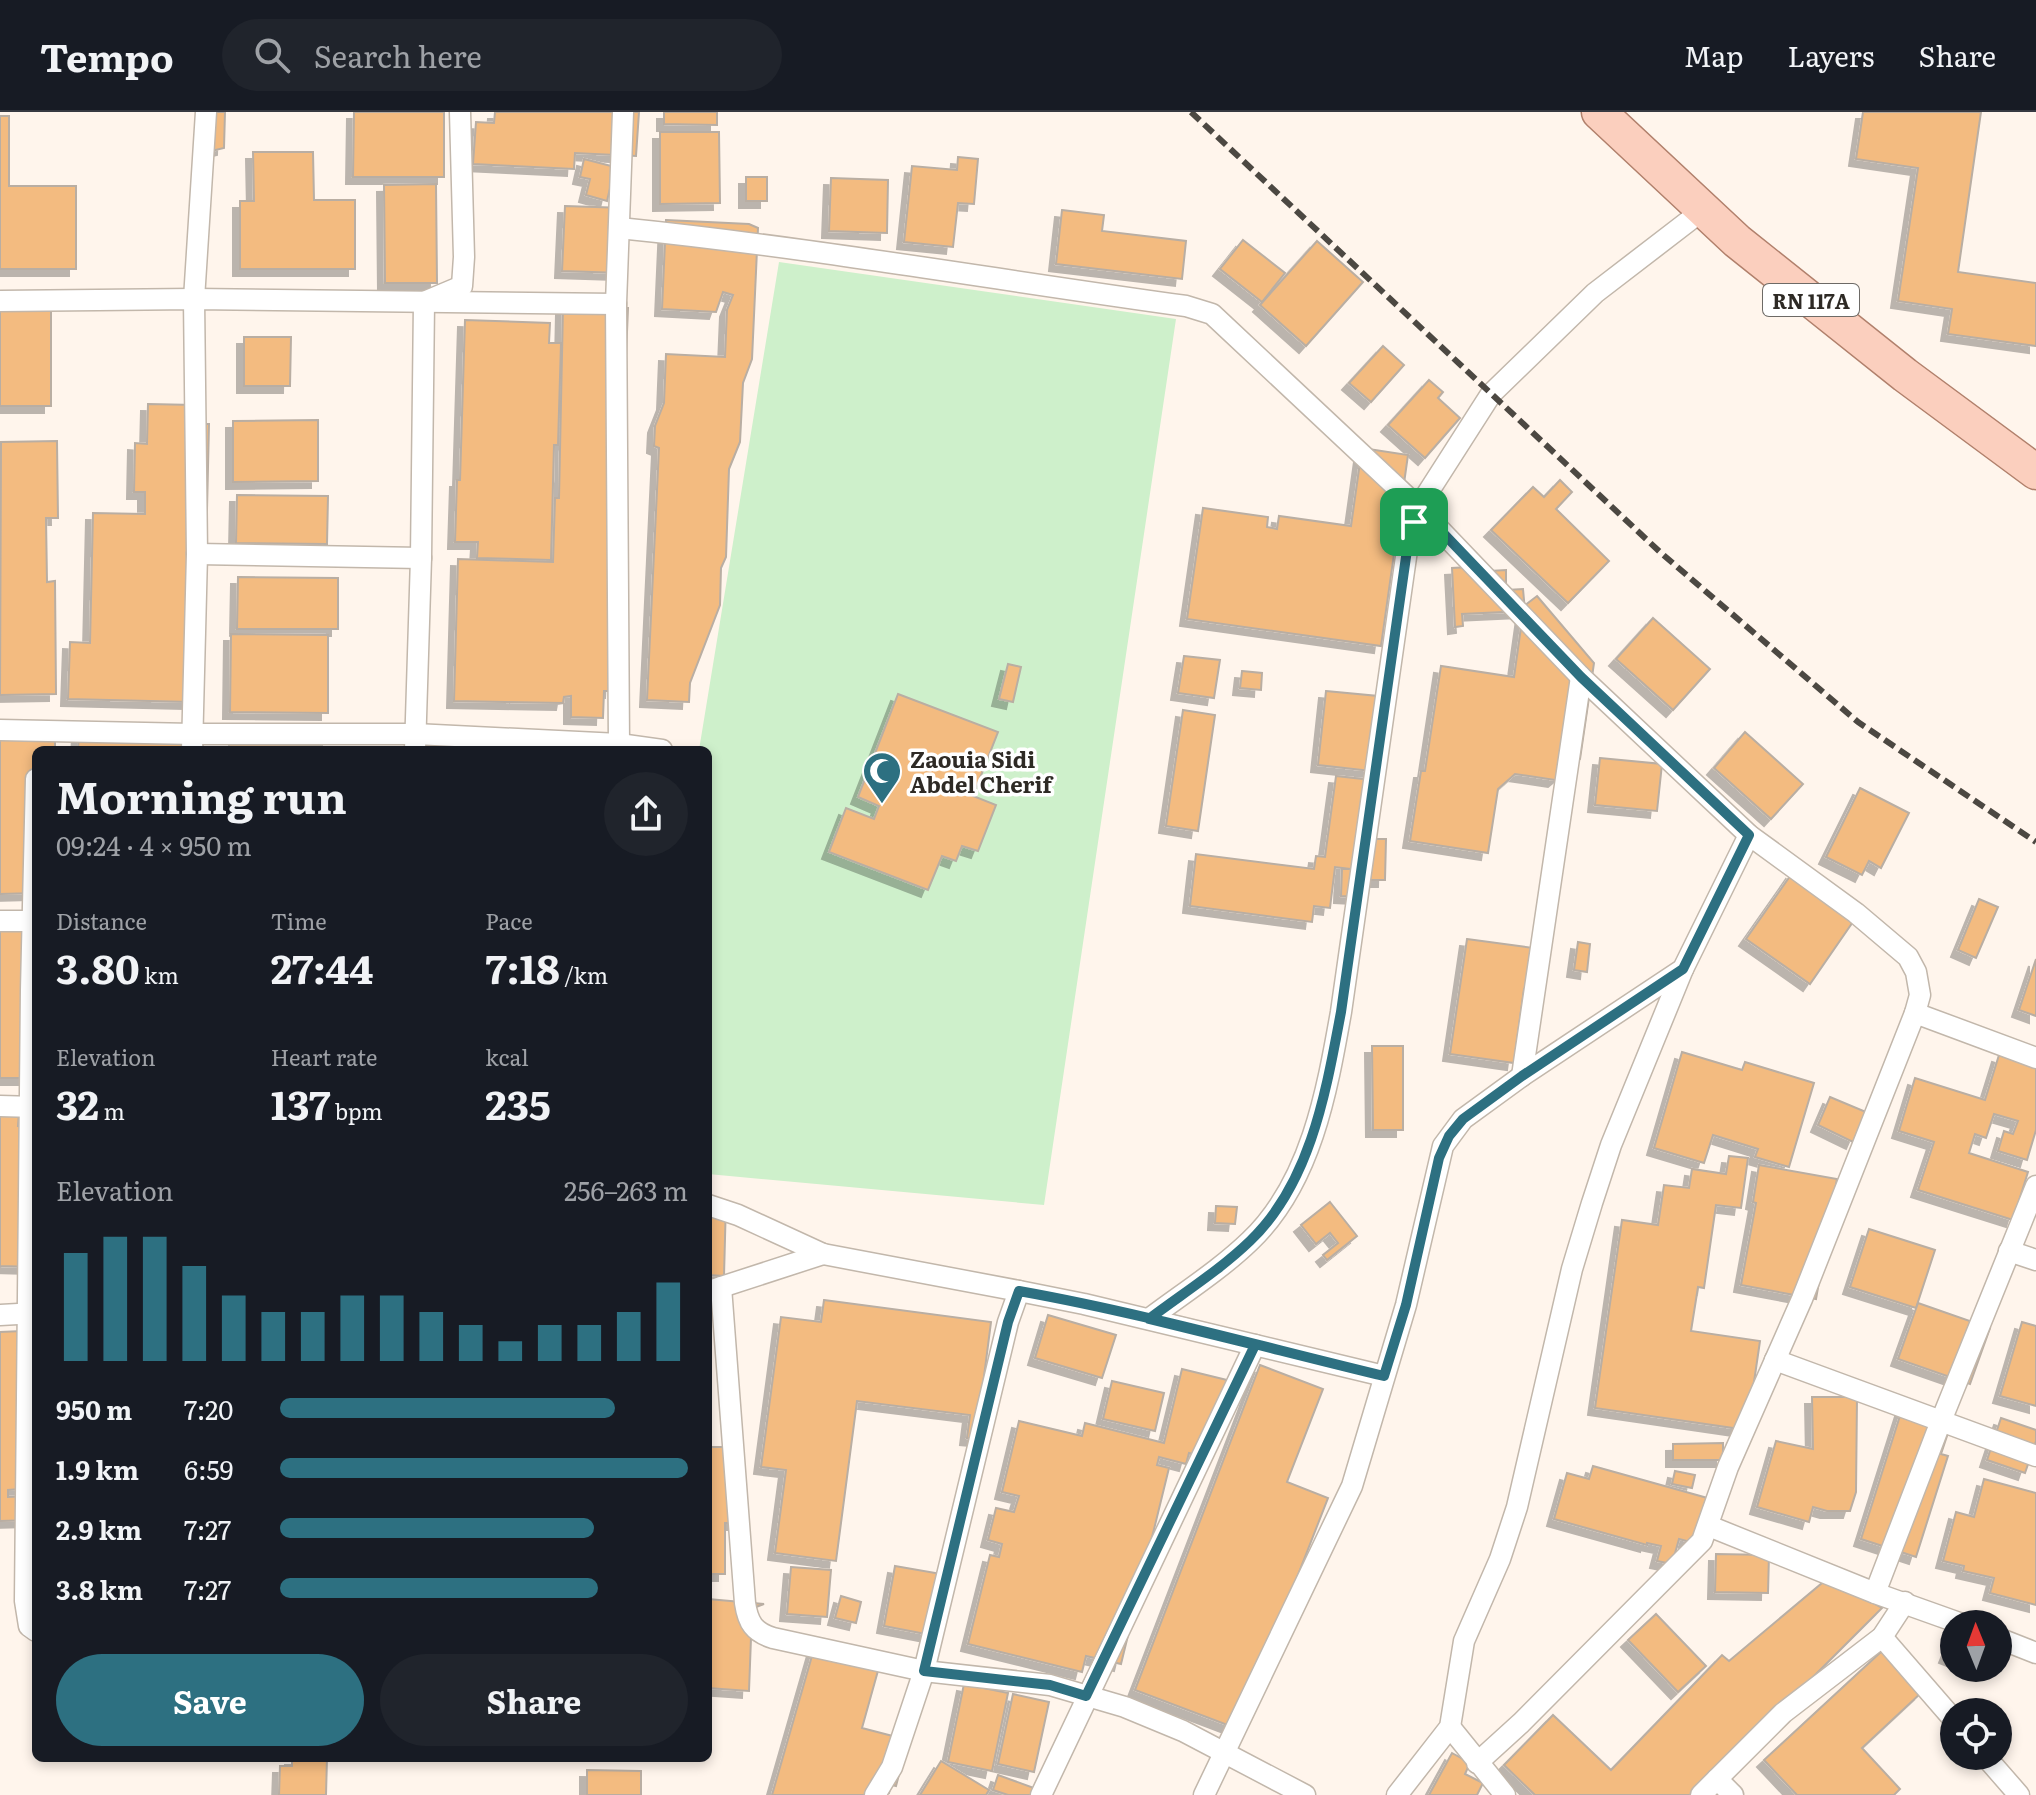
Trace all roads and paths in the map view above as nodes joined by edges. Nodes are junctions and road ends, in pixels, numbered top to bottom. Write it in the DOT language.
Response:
graph roads {
  1 [pos="206,112"];
  2 [pos="460,112"];
  3 [pos="623,112"];
  4 [pos="1599,112"];
  5 [pos="1703,210"];
  6 [pos="619,228"];
  7 [pos="194,299"];
  8 [pos="0,301"];
  9 [pos="424,302"];
  10 [pos="616,304"];
  11 [pos="2036,472"];
  12 [pos="1420,509"];
  13 [pos="197,554"];
  14 [pos="421,558"];
  15 [pos="1581,677"];
  16 [pos="0,730"];
  17 [pos="37,740"];
  18 [pos="192,742"];
  19 [pos="415,742"];
  20 [pos="619,744"];
  21 [pos="633,746"];
  22 [pos="1749,835"];
  23 [pos="0,921"];
  24 [pos="32,921"];
  25 [pos="1683,969"];
  26 [pos="1915,1013"];
  27 [pos="2036,1058"];
  28 [pos="1522,1076"];
  29 [pos="0,1106"];
  30 [pos="32,1107"];
  31 [pos="2036,1186"];
  32 [pos="712,1206"];
  33 [pos="2009,1251"];
  34 [pos="823,1254"];
  35 [pos="2036,1260"];
  36 [pos="714,1289"];
  37 [pos="1019,1291"];
  38 [pos="32,1314"];
  39 [pos="0,1315"];
  40 [pos="1149,1319"];
  41 [pos="1255,1345"];
  42 [pos="1775,1360"];
  43 [pos="1384,1376"];
  44 [pos="1941,1421"];
  45 [pos="2036,1456"];
  46 [pos="1709,1526"];
  47 [pos="1875,1593"];
  48 [pos="1905,1602"];
  49 [pos="1940,1616"];
  50 [pos="32,1628"];
  51 [pos="1882,1637"];
  52 [pos="2012,1644"];
  53 [pos="2036,1653"];
  54 [pos="924,1671"];
  55 [pos="1086,1696"];
  56 [pos="1940,1704"];
  57 [pos="1450,1727"];
  58 [pos="1225,1754"];
  59 [pos="1477,1763"];
  60 [pos="1997,1770"];
  61 [pos="1717,1779"];
  62 [pos="875,1795"];
  63 [pos="1041,1795"];
  64 [pos="1204,1795"];
  65 [pos="1305,1795"];
  66 [pos="1397,1795"];
  67 [pos="1505,1795"];
  68 [pos="1701,1795"];
  69 [pos="1733,1795"];
  70 [pos="2019,1795"];
  1 -- 7 [label="street"];
  2 -- 9 [label="street"];
  3 -- 6 [label="street"];
  4 -- 5 [label="main road, RN 117A"];
  5 -- 11 [label="main road, RN 117A"];
  5 -- 12 [label="street"];
  6 -- 10 [label="street"];
  6 -- 12 [label="street"];
  7 -- 8 [label="street"];
  7 -- 9 [label="street"];
  7 -- 13 [label="street"];
  9 -- 10 [label="street"];
  9 -- 14 [label="street"];
  10 -- 20 [label="street"];
  12 -- 15 [label="street"];
  12 -- 40 [label="street"];
  13 -- 14 [label="street"];
  13 -- 18 [label="street"];
  14 -- 19 [label="street"];
  15 -- 22 [label="street"];
  15 -- 28 [label="street"];
  16 -- 17 [label="street"];
  17 -- 18 [label="street"];
  18 -- 19 [label="street"];
  19 -- 20 [label="street"];
  20 -- 21 [label="street"];
  22 -- 25 [label="street"];
  22 -- 26 [label="street"];
  23 -- 24 [label="street"];
  25 -- 28 [label="street"];
  25 -- 57 [label="street"];
  26 -- 27 [label="street"];
  26 -- 42 [label="street"];
  28 -- 43 [label="street"];
  29 -- 30 [label="street"];
  31 -- 33 [label="street"];
  32 -- 34 [label="street"];
  33 -- 35 [label="street"];
  33 -- 44 [label="street"];
  34 -- 36 [label="street"];
  34 -- 37 [label="street"];
  36 -- 54 [label="street"];
  37 -- 40 [label="street"];
  37 -- 54 [label="street"];
  38 -- 39 [label="street"];
  38 -- 50 [label="street"];
  40 -- 41 [label="street"];
  41 -- 43 [label="street"];
  41 -- 55 [label="street"];
  42 -- 44 [label="street"];
  42 -- 46 [label="street"];
  43 -- 58 [label="street"];
  44 -- 45 [label="street"];
  44 -- 47 [label="street"];
  46 -- 47 [label="street"];
  46 -- 59 [label="street"];
  47 -- 48 [label="street"];
  48 -- 49 [label="street"];
  48 -- 51 [label="street"];
  51 -- 56 [label="street"];
  51 -- 61 [label="street"];
  52 -- 53 [label="street"];
  54 -- 55 [label="street"];
  54 -- 62 [label="street"];
  55 -- 58 [label="street"];
  55 -- 63 [label="street"];
  57 -- 59 [label="street"];
  57 -- 66 [label="street"];
  58 -- 64 [label="street"];
  58 -- 65 [label="street"];
  59 -- 67 [label="street"];
  60 -- 70 [label="street"];
  61 -- 68 [label="street"];
  61 -- 69 [label="street"];
}
